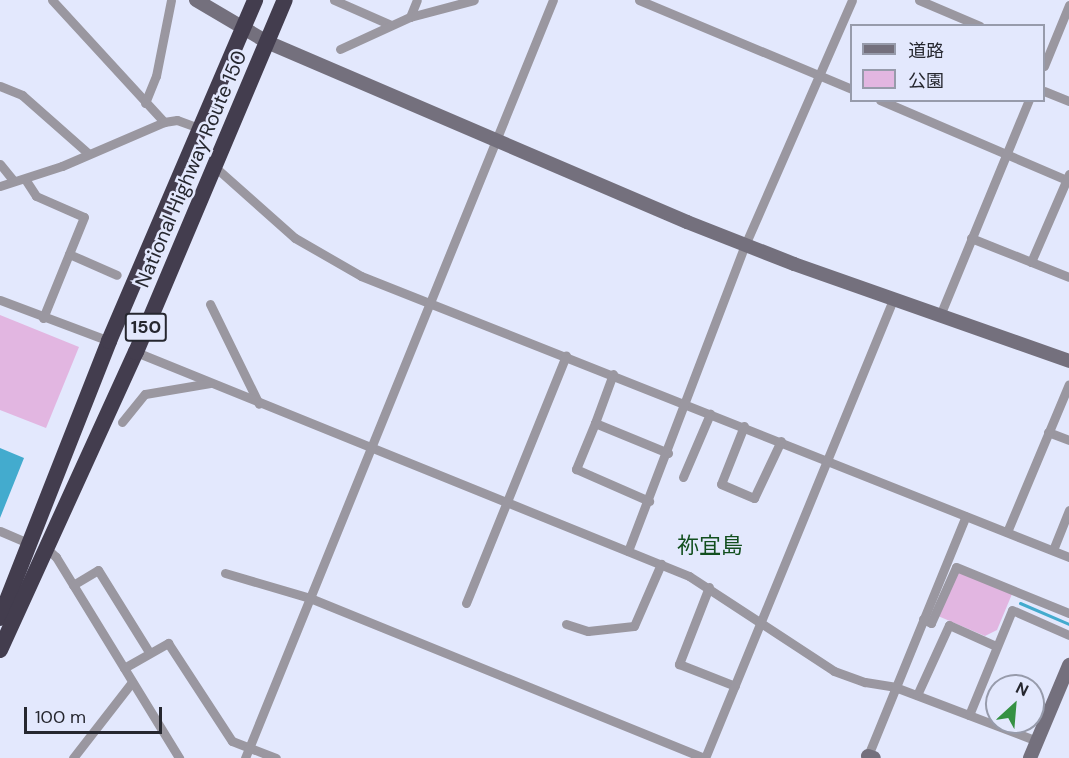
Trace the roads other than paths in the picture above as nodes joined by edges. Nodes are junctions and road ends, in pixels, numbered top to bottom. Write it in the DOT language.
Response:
graph roads {
  1 [pos="52,0"];
  2 [pos="171,0"];
  3 [pos="196,0"];
  4 [pos="255,0"];
  5 [pos="285,0"];
  6 [pos="334,0"];
  7 [pos="417,0"];
  8 [pos="474,0"];
  9 [pos="553,0"];
  10 [pos="639,0"];
  11 [pos="852,0"];
  12 [pos="919,0"];
  13 [pos="1069,5"];
  14 [pos="410,16"];
  15 [pos="975,24"];
  16 [pos="391,25"];
  17 [pos="242,30"];
  18 [pos="267,42"];
  19 [pos="340,49"];
  20 [pos="1046,53"];
  21 [pos="817,76"];
  22 [pos="0,86"];
  23 [pos="850,88"];
  24 [pos="1045,91"];
  25 [pos="1069,101"];
  26 [pos="884,102"];
  27 [pos="1028,102"];
  28 [pos="145,103"];
  29 [pos="164,122"];
  30 [pos="199,128"];
  31 [pos="496,140"];
  32 [pos="89,154"];
  33 [pos="1006,154"];
  34 [pos="0,164"];
  35 [pos="215,167"];
  36 [pos="1068,178"];
  37 [pos="25,180"];
  38 [pos="14,181"];
  39 [pos="0,186"];
  40 [pos="971,238"];
  41 [pos="746,245"];
  42 [pos="69,254"];
  43 [pos="1031,262"];
  44 [pos="117,275"];
  45 [pos="1069,277"];
  46 [pos="894,298"];
  47 [pos="0,300"];
  48 [pos="432,302"];
  49 [pos="210,304"];
  50 [pos="941,313"];
  51 [pos="43,318"];
  52 [pos="110,341"];
  53 [pos="136,352"];
  54 [pos="566,355"];
  55 [pos="1069,361"];
  56 [pos="613,374"];
  57 [pos="211,383"];
  58 [pos="1069,384"];
  59 [pos="686,403"];
  60 [pos="259,404"];
  61 [pos="710,414"];
  62 [pos="122,422"];
  63 [pos="595,423"];
  64 [pos="744,426"];
  65 [pos="1048,432"];
  66 [pos="1069,440"];
  67 [pos="781,441"];
  68 [pos="369,447"];
  69 [pos="668,453"];
  70 [pos="826,460"];
  71 [pos="683,477"];
  72 [pos="507,501"];
  73 [pos="649,501"];
  74 [pos="1069,510"];
  75 [pos="966,516"];
  76 [pos="0,531"];
  77 [pos="1007,532"];
  78 [pos="38,546"];
  79 [pos="1053,550"];
  80 [pos="628,551"];
  81 [pos="1069,557"];
  82 [pos="661,564"];
  83 [pos="225,573"];
  84 [pos="73,585"];
  85 [pos="709,588"];
  86 [pos="310,598"];
  87 [pos="466,603"];
  88 [pos="1069,613"];
  89 [pos="0,618"];
  90 [pos="923,620"];
  91 [pos="761,622"];
  92 [pos="567,624"];
  93 [pos="1069,636"];
  94 [pos="996,646"];
  95 [pos="0,650"];
  96 [pos="150,652"];
  97 [pos="1069,665"];
  98 [pos="124,668"];
  99 [pos="132,682"];
  100 [pos="735,686"];
  101 [pos="896,687"];
  102 [pos="917,695"];
  103 [pos="969,715"];
  104 [pos="1037,741"];
  105 [pos="250,747"];
  106 [pos="870,757"];
  107 [pos="73,758"];
  108 [pos="178,758"];
  109 [pos="245,758"];
  110 [pos="276,758"];
  111 [pos="1030,758"];
  1 -- 28 [label="street"];
  2 -- 28 [label="street"];
  3 -- 17 [label="street"];
  4 -- 17 [label="highway, National Highway Route 150 / 150"];
  5 -- 18 [label="highway, National Highway Route 150 / 150"];
  6 -- 16 [label="street"];
  7 -- 14 [label="street"];
  8 -- 14 [label="street"];
  9 -- 31 [label="street"];
  10 -- 21 [label="street"];
  11 -- 21 [label="street"];
  12 -- 15 [label="street"];
  13 -- 20 [label="street"];
  14 -- 16 [label="street"];
  16 -- 19 [label="street"];
  17 -- 18 [label="street"];
  17 -- 30 [label="highway, National Highway Route 150 / 150"];
  18 -- 31 [label="street"];
  18 -- 35 [label="highway, National Highway Route 150 / 150"];
  21 -- 23 [label="street"];
  21 -- 41 [label="street"];
  22 -- 32 [label="street"];
  24 -- 25 [label="street"];
  26 -- 33 [label="street"];
  27 -- 33 [label="street"];
  28 -- 29 [label="street"];
  29 -- 30 [label="street"];
  29 -- 32 [label="street"];
  30 -- 52 [label="highway, National Highway Route 150 / 150"];
  31 -- 41 [label="street"];
  31 -- 48 [label="street"];
  32 -- 37 [label="street"];
  33 -- 36 [label="street"];
  33 -- 40 [label="street"];
  34 -- 38 [label="street"];
  35 -- 48 [label="street"];
  35 -- 53 [label="highway, National Highway Route 150 / 150"];
  36 -- 43 [label="street"];
  37 -- 38 [label="street"];
  37 -- 42 [label="street"];
  38 -- 39 [label="street"];
  40 -- 43 [label="street"];
  40 -- 50 [label="street"];
  41 -- 46 [label="street"];
  41 -- 59 [label="street"];
  42 -- 44 [label="street"];
  42 -- 51 [label="street"];
  43 -- 45 [label="street"];
  46 -- 50 [label="street"];
  46 -- 70 [label="street"];
  47 -- 51 [label="street"];
  48 -- 54 [label="street"];
  48 -- 68 [label="street"];
  49 -- 60 [label="street"];
  50 -- 55 [label="street"];
  51 -- 52 [label="street"];
  52 -- 78 [label="highway, National Highway Route 150 / 150"];
  53 -- 57 [label="street"];
  53 -- 78 [label="highway, National Highway Route 150 / 150"];
  54 -- 56 [label="street"];
  54 -- 72 [label="street"];
  56 -- 59 [label="street"];
  56 -- 63 [label="street"];
  57 -- 60 [label="street"];
  57 -- 62 [label="street"];
  58 -- 65 [label="street"];
  59 -- 61 [label="street"];
  59 -- 69 [label="street"];
  60 -- 68 [label="street"];
  61 -- 64 [label="street"];
  61 -- 71 [label="street"];
  63 -- 69 [label="street"];
  63 -- 73 [label="street"];
  64 -- 67 [label="street"];
  64 -- 67 [label="street"];
  65 -- 66 [label="street"];
  65 -- 77 [label="street"];
  67 -- 70 [label="street"];
  68 -- 72 [label="street"];
  68 -- 86 [label="street"];
  69 -- 73 [label="street"];
  70 -- 75 [label="street"];
  70 -- 91 [label="street"];
  72 -- 80 [label="street"];
  72 -- 87 [label="street"];
  73 -- 80 [label="street"];
  74 -- 79 [label="street"];
  75 -- 77 [label="street"];
  75 -- 90 [label="street"];
  76 -- 78 [label="street"];
  77 -- 79 [label="street"];
  78 -- 84 [label="street"];
  78 -- 89 [label="highway, National Highway Route 150 / 150"];
  78 -- 95 [label="highway, National Highway Route 150 / 150"];
  79 -- 81 [label="street"];
  80 -- 82 [label="street"];
  82 -- 85 [label="street"];
  82 -- 92 [label="street"];
  83 -- 86 [label="street"];
  84 -- 96 [label="street"];
  84 -- 98 [label="street"];
  85 -- 91 [label="street"];
  85 -- 100 [label="street"];
  86 -- 100 [label="street"];
  86 -- 105 [label="street"];
  88 -- 90 [label="street"];
  90 -- 101 [label="street"];
  91 -- 100 [label="street"];
  91 -- 101 [label="street"];
  93 -- 94 [label="street"];
  94 -- 102 [label="street"];
  94 -- 103 [label="street"];
  96 -- 98 [label="street"];
  96 -- 105 [label="street"];
  97 -- 104 [label="street"];
  98 -- 99 [label="street"];
  99 -- 107 [label="street"];
  99 -- 108 [label="street"];
  101 -- 102 [label="street"];
  101 -- 106 [label="street"];
  102 -- 103 [label="street"];
  103 -- 104 [label="street"];
  104 -- 111 [label="street"];
  105 -- 109 [label="street"];
  105 -- 110 [label="street"];
}
